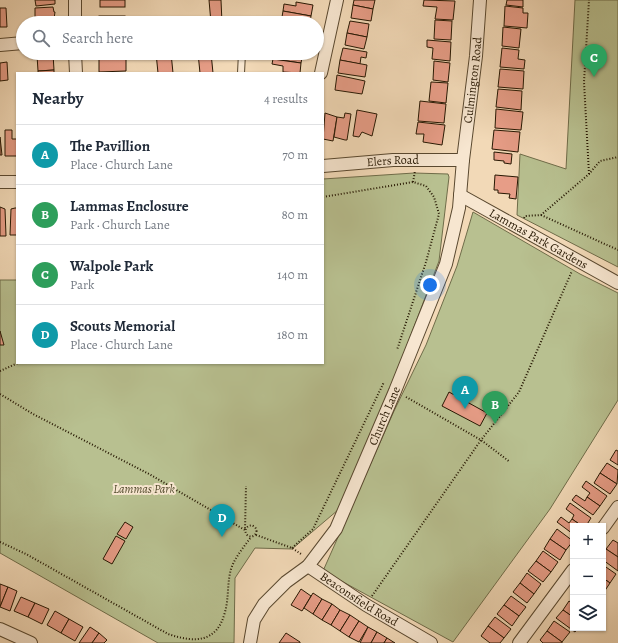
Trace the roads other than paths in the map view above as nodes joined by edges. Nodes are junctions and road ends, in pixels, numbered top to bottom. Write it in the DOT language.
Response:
graph roads {
  1 [pos="75,0"];
  2 [pos="337,0"];
  3 [pos="480,0"];
  4 [pos="75,16"];
  5 [pos="16,44"];
  6 [pos="0,45"];
  7 [pos="324,59"];
  8 [pos="76,60"];
  9 [pos="242,60"];
  10 [pos="324,60"];
  11 [pos="76,72"];
  12 [pos="241,72"];
  13 [pos="321,72"];
  14 [pos="463,160"];
  15 [pos="324,166"];
  16 [pos="0,182"];
  17 [pos="16,182"];
  18 [pos="460,195"];
  19 [pos="618,283"];
  20 [pos="618,507"];
  21 [pos="606,524"];
  22 [pos="310,564"];
  23 [pos="570,574"];
  24 [pos="0,630"];
  25 [pos="31,643"];
  26 [pos="250,643"];
  27 [pos="431,643"];
  28 [pos="519,643"];
  1 -- 4 [label="street"];
  2 -- 7 [label="street"];
  3 -- 14 [label="street, Culmington Road"];
  5 -- 6 [label="street"];
  8 -- 11 [label="street"];
  9 -- 12 [label="lane"];
  10 -- 13 [label="street"];
  14 -- 15 [label="street, Elers Road"];
  14 -- 18 [label="street, Church Lane"];
  16 -- 17 [label="street"];
  18 -- 19 [label="street, Lammas Park Gardens"];
  18 -- 22 [label="street, Church Lane"];
  20 -- 21 [label="street"];
  22 -- 26 [label="street, Church Lane"];
  22 -- 27 [label="street, Beaconsfield Road"];
  23 -- 28 [label="street"];
  24 -- 25 [label="street"];
}
